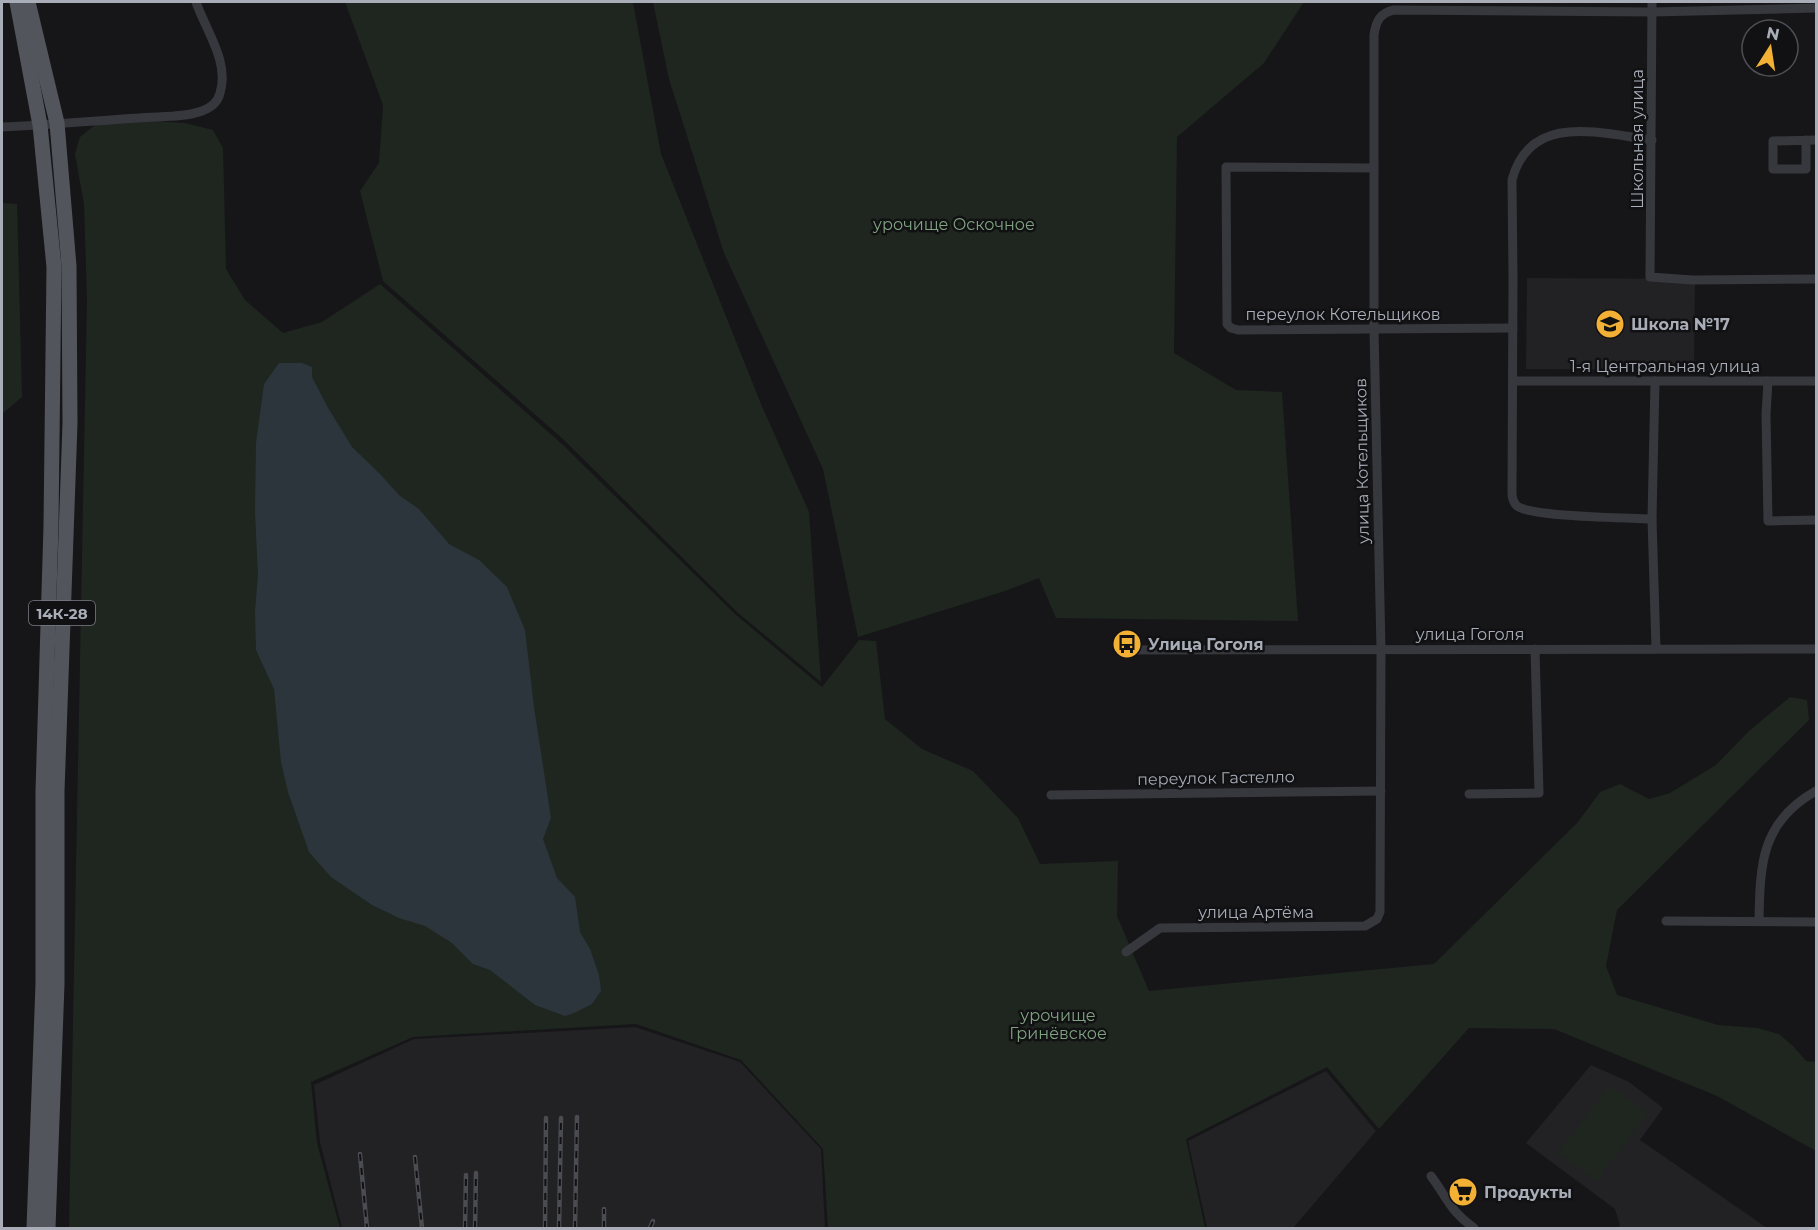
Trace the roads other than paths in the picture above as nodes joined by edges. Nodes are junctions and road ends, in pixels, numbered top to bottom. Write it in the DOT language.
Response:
graph roads {
  1 [pos="17,2"];
  2 [pos="28,2"];
  3 [pos="196,2"];
  4 [pos="1652,7"];
  5 [pos="1816,8"];
  6 [pos="57,123"];
  7 [pos="40,125"];
  8 [pos="2,128"];
  9 [pos="1652,140"];
  10 [pos="1806,140"];
  11 [pos="1816,140"];
  12 [pos="1374,168"];
  13 [pos="1816,279"];
  14 [pos="1513,328"];
  15 [pos="1374,330"];
  16 [pos="1513,381"];
  17 [pos="1654,381"];
  18 [pos="1768,381"];
  19 [pos="1816,381"];
  20 [pos="1652,519"];
  21 [pos="1816,520"];
  22 [pos="1381,649"];
  23 [pos="1535,649"];
  24 [pos="1656,649"];
  25 [pos="1816,649"];
  26 [pos="1124,650"];
  27 [pos="1381,791"];
  28 [pos="1816,791"];
  29 [pos="1469,794"];
  30 [pos="1051,795"];
  31 [pos="1381,905"];
  32 [pos="1666,921"];
  33 [pos="1759,921"];
  34 [pos="1816,922"];
  35 [pos="1126,952"];
  36 [pos="1431,1176"];
  37 [pos="34,1228"];
  38 [pos="48,1228"];
  39 [pos="1474,1228"];
  1 -- 7 [label="main road, 14К-28"];
  2 -- 6 [label="main road, 14К-28"];
  3 -- 6 [label="street"];
  4 -- 5 [label="street"];
  4 -- 9 [label="street, Школьная улица"];
  4 -- 12 [label="street, улица Котельщиков"];
  6 -- 7 [label="street"];
  6 -- 38 [label="main road, 14К-28"];
  7 -- 8 [label="street"];
  7 -- 37 [label="main road, 14К-28"];
  9 -- 13 [label="street, Школьная улица"];
  9 -- 14 [label="street"];
  10 -- 10 [label="street"];
  10 -- 11 [label="street"];
  12 -- 15 [label="street, улица Котельщиков"];
  12 -- 15 [label="street, переулок Котельщиков"];
  14 -- 15 [label="street, переулок Котельщиков"];
  14 -- 16 [label="street"];
  15 -- 22 [label="street, улица Котельщиков"];
  16 -- 17 [label="street, 1-я Центральная улица"];
  16 -- 20 [label="street"];
  17 -- 18 [label="street, 1-я Центральная улица"];
  17 -- 20 [label="street"];
  18 -- 19 [label="street, 1-я Центральная улица"];
  18 -- 21 [label="street"];
  20 -- 24 [label="street"];
  22 -- 23 [label="street, улица Гоголя"];
  22 -- 26 [label="street, улица Гоголя"];
  22 -- 27 [label="street, улица Котельщиков"];
  23 -- 24 [label="street, улица Гоголя"];
  23 -- 29 [label="street"];
  24 -- 25 [label="street, улица Гоголя"];
  27 -- 30 [label="street, переулок Гастелло"];
  27 -- 31 [label="street, улица Котельщиков"];
  28 -- 33 [label="street"];
  31 -- 35 [label="street, улица Артёма"];
  32 -- 33 [label="street"];
  33 -- 34 [label="street"];
  36 -- 39 [label="street"];
}
